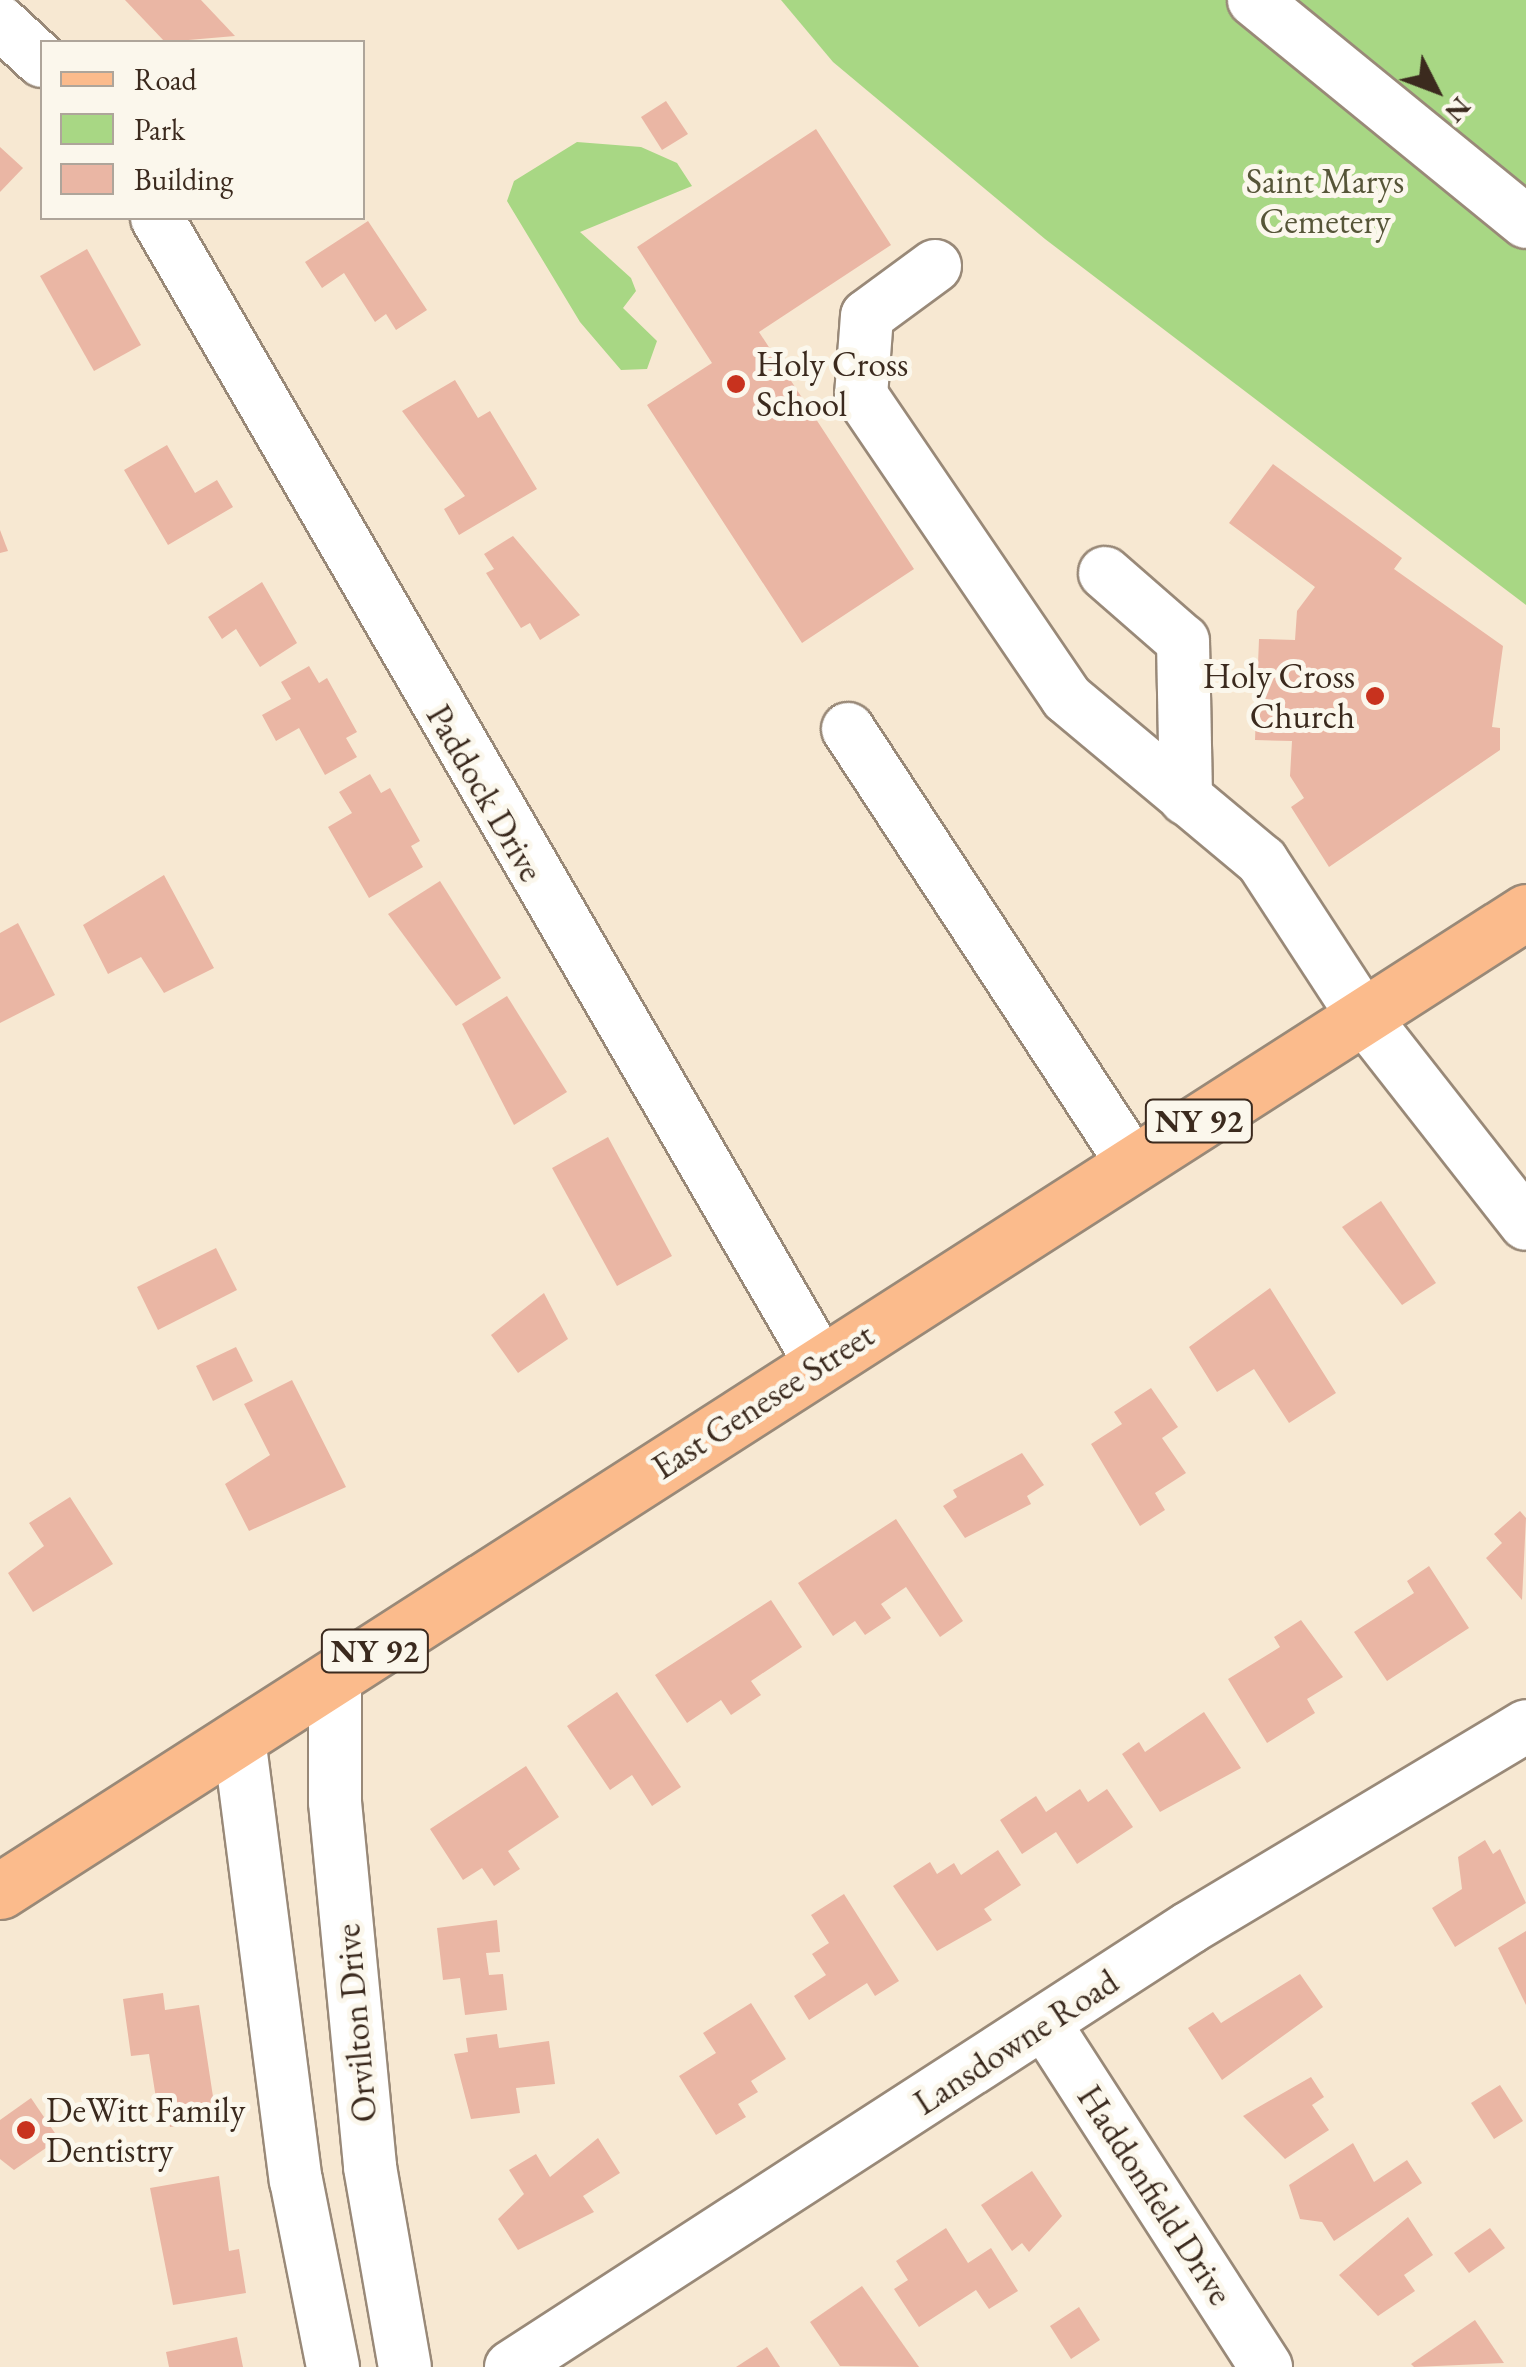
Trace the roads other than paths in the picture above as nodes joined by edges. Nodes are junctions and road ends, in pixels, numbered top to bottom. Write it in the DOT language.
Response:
graph roads {
  1 [pos="1254,0"];
  2 [pos="0,22"];
  3 [pos="40,59"];
  4 [pos="157,220"];
  5 [pos="1526,222"];
  6 [pos="935,266"];
  7 [pos="1105,573"];
  8 [pos="848,729"];
  9 [pos="1186,799"];
  10 [pos="1526,912"];
  11 [pos="1363,1016"];
  12 [pos="1133,1164"];
  13 [pos="1526,1224"];
  14 [pos="821,1364"];
  15 [pos="334,1676"];
  16 [pos="1526,1726"];
  17 [pos="238,1738"];
  18 [pos="0,1892"];
  19 [pos="1045,2024"];
  20 [pos="333,2367"];
  21 [pos="405,2367"];
  22 [pos="512,2367"];
  23 [pos="1266,2367"];
  1 -- 5 [label="street"];
  2 -- 3 [label="street"];
  4 -- 14 [label="street, Paddock Drive"];
  6 -- 9 [label="street"];
  7 -- 9 [label="street"];
  8 -- 12 [label="street"];
  9 -- 11 [label="street"];
  10 -- 11 [label="main road, East Genesee Street / NY 92"];
  11 -- 12 [label="main road, East Genesee Street / NY 92"];
  11 -- 13 [label="street"];
  12 -- 14 [label="main road, East Genesee Street / NY 92"];
  14 -- 15 [label="main road, East Genesee Street / NY 92"];
  15 -- 17 [label="main road, East Genesee Street / NY 92"];
  15 -- 21 [label="street, Orvilton Drive"];
  16 -- 19 [label="street, Lansdowne Road"];
  17 -- 18 [label="main road, East Genesee Street / NY 92"];
  17 -- 20 [label="street"];
  19 -- 22 [label="street, Lansdowne Road"];
  19 -- 23 [label="street, Haddonfield Drive"];
}
